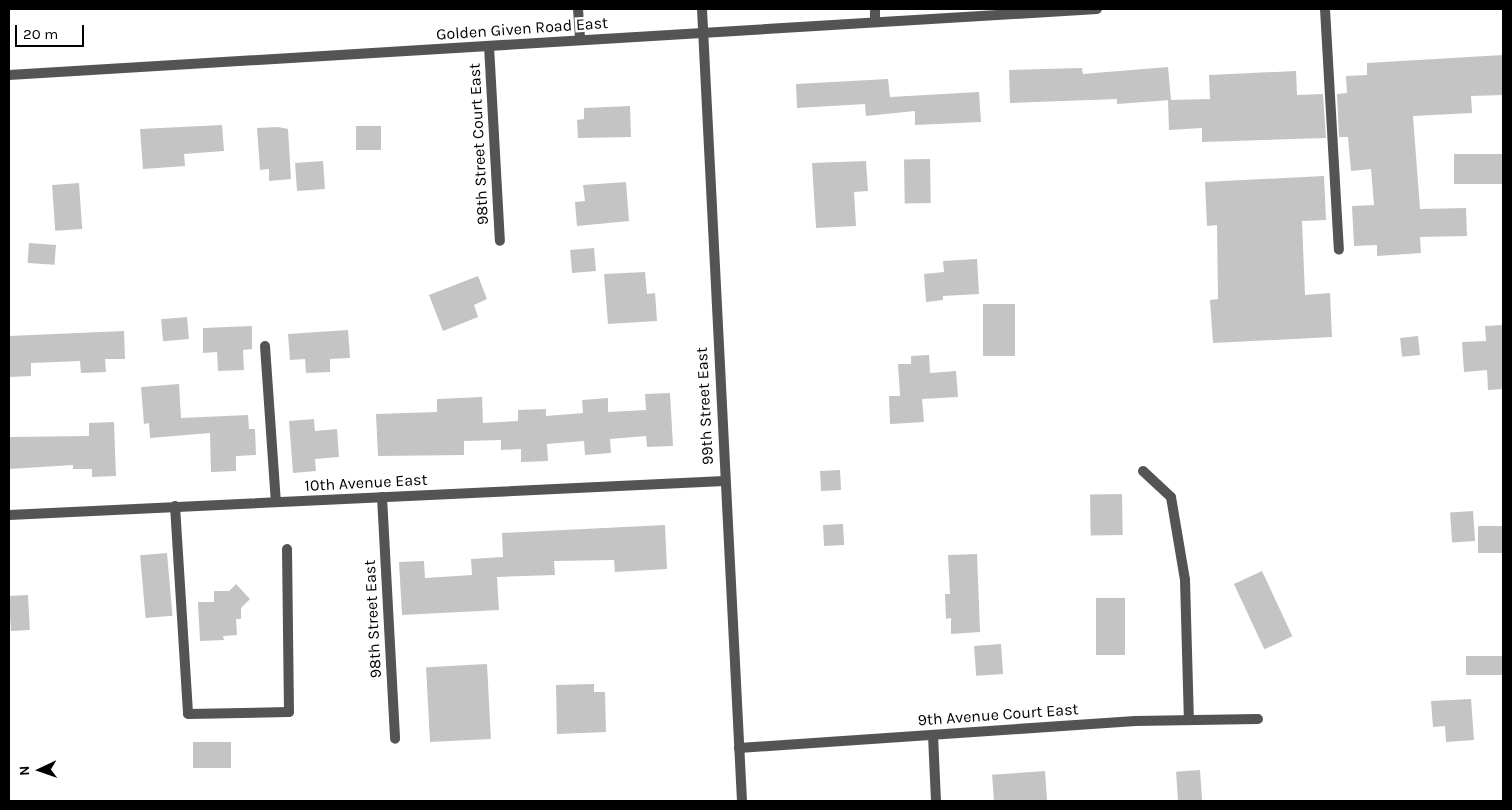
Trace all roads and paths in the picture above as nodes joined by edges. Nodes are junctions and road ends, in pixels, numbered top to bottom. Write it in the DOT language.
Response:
graph roads {
  1 [pos="578,9"];
  2 [pos="702,9"];
  3 [pos="875,9"];
  4 [pos="1097,9"];
  5 [pos="1325,9"];
  6 [pos="875,22"];
  7 [pos="704,32"];
  8 [pos="580,40"];
  9 [pos="488,46"];
  10 [pos="9,75"];
  11 [pos="500,241"];
  12 [pos="1340,250"];
  13 [pos="265,346"];
  14 [pos="1143,471"];
  15 [pos="724,481"];
  16 [pos="382,497"];
  17 [pos="276,502"];
  18 [pos="175,506"];
  19 [pos="9,515"];
  20 [pos="287,549"];
  21 [pos="1189,720"];
  22 [pos="1258,720"];
  23 [pos="933,735"];
  24 [pos="395,739"];
  25 [pos="739,748"];
  26 [pos="742,801"];
  27 [pos="936,801"];
  1 -- 8 [label="street"];
  2 -- 7 [label="street, 99th Street East"];
  3 -- 6 [label="street"];
  4 -- 6 [label="street, Golden Given Road East"];
  5 -- 12 [label="street"];
  6 -- 7 [label="street, Golden Given Road East"];
  7 -- 8 [label="street, Golden Given Road East"];
  7 -- 15 [label="street, 99th Street East"];
  8 -- 9 [label="street, Golden Given Road East"];
  9 -- 10 [label="street, Golden Given Road East"];
  9 -- 11 [label="street, 98th Street Court East"];
  13 -- 17 [label="street"];
  14 -- 21 [label="street"];
  15 -- 16 [label="street, 10th Avenue East"];
  15 -- 25 [label="street, 99th Street East"];
  16 -- 17 [label="street, 10th Avenue East"];
  16 -- 24 [label="street, 98th Street East"];
  17 -- 18 [label="street, 10th Avenue East"];
  18 -- 19 [label="street, 10th Avenue East"];
  18 -- 20 [label="street"];
  21 -- 22 [label="street, 9th Avenue Court East"];
  21 -- 23 [label="street, 9th Avenue Court East"];
  23 -- 25 [label="street, 9th Avenue Court East"];
  23 -- 27 [label="street"];
  25 -- 26 [label="street, 99th Street East"];
}
